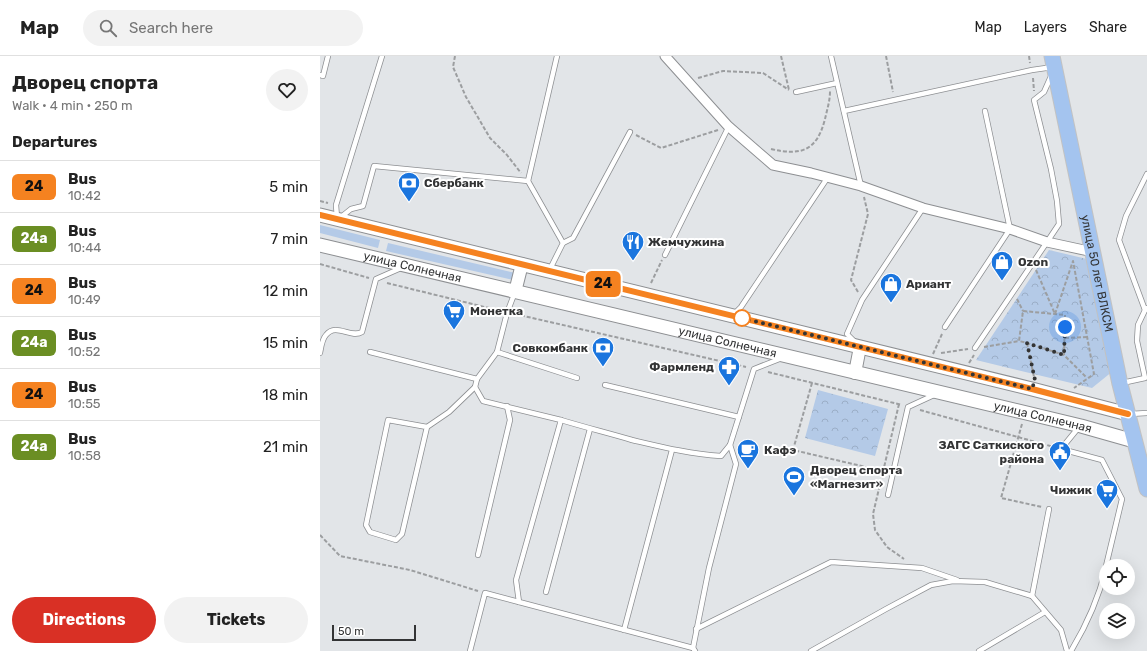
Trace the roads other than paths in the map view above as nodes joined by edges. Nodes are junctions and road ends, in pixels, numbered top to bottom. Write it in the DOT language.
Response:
graph roads {
  1 [pos="328,56"];
  2 [pos="382,56"];
  3 [pos="557,56"];
  4 [pos="665,56"];
  5 [pos="831,56"];
  6 [pos="1053,61"];
  7 [pos="320,75"];
  8 [pos="837,83"];
  9 [pos="796,92"];
  10 [pos="844,111"];
  11 [pos="985,111"];
  12 [pos="729,126"];
  13 [pos="630,132"];
  14 [pos="1147,174"];
  15 [pos="828,177"];
  16 [pos="528,181"];
  17 [pos="861,186"];
  18 [pos="923,208"];
  19 [pos="320,215"];
  20 [pos="338,220"];
  21 [pos="1010,229"];
  22 [pos="1047,242"];
  23 [pos="563,243"];
  24 [pos="320,246"];
  25 [pos="1094,252"];
  26 [pos="665,255"];
  27 [pos="522,264"];
  28 [pos="406,266"];
  29 [pos="549,271"];
  30 [pos="515,292"];
  31 [pos="1146,308"];
  32 [pos="733,316"];
  33 [pos="944,327"];
  34 [pos="860,347"];
  35 [pos="975,348"];
  36 [pos="370,352"];
  37 [pos="497,352"];
  38 [pos="320,353"];
  39 [pos="787,356"];
  40 [pos="855,373"];
  41 [pos="577,378"];
  42 [pos="477,379"];
  43 [pos="1120,384"];
  44 [pos="605,385"];
  45 [pos="475,387"];
  46 [pos="939,392"];
  47 [pos="507,406"];
  48 [pos="1147,413"];
  49 [pos="1128,414"];
  50 [pos="739,417"];
  51 [pos="561,420"];
  52 [pos="1080,426"];
  53 [pos="427,427"];
  54 [pos="590,429"];
  55 [pos="1134,441"];
  56 [pos="730,445"];
  57 [pos="672,450"];
  58 [pos="1147,489"];
  59 [pos="888,495"];
  60 [pos="1049,509"];
  61 [pos="478,555"];
  62 [pos="1108,559"];
  63 [pos="962,582"];
  64 [pos="1099,588"];
  65 [pos="546,592"];
  66 [pos="1032,596"];
  67 [pos="519,602"];
  68 [pos="1045,612"];
  69 [pos="696,629"];
  70 [pos="624,630"];
  71 [pos="694,650"];
  72 [pos="470,651"];
  73 [pos="811,651"];
  74 [pos="978,651"];
  75 [pos="1067,651"];
  76 [pos="1071,651"];
  1 -- 7 [label="lane"];
  2 -- 20 [label="lane"];
  3 -- 16 [label="lane"];
  4 -- 12 [label="street"];
  5 -- 8 [label="lane"];
  6 -- 10 [label="lane"];
  6 -- 22 [label="lane"];
  6 -- 25 [label="main road, улица 50 лет ВЛКСМ"];
  8 -- 9 [label="lane"];
  8 -- 10 [label="lane"];
  10 -- 17 [label="lane"];
  11 -- 21 [label="lane"];
  12 -- 15 [label="street"];
  12 -- 26 [label="lane"];
  13 -- 23 [label="lane"];
  14 -- 31 [label="lane"];
  15 -- 17 [label="street"];
  15 -- 32 [label="lane"];
  16 -- 20 [label="lane"];
  16 -- 23 [label="lane"];
  17 -- 18 [label="street"];
  18 -- 21 [label="street"];
  18 -- 34 [label="lane"];
  19 -- 20 [label="main road, улица Солнечная"];
  20 -- 27 [label="main road, улица Солнечная"];
  21 -- 22 [label="street"];
  21 -- 33 [label="lane"];
  22 -- 25 [label="street"];
  22 -- 35 [label="lane"];
  23 -- 29 [label="lane"];
  24 -- 28 [label="main road, улица Солнечная"];
  25 -- 43 [label="main road, улица 50 лет ВЛКСМ"];
  27 -- 29 [label="main road, улица Солнечная"];
  27 -- 30 [label="street"];
  28 -- 30 [label="main road, улица Солнечная"];
  28 -- 38 [label="lane"];
  29 -- 32 [label="main road, улица Солнечная"];
  30 -- 37 [label="lane"];
  30 -- 39 [label="main road, улица Солнечная"];
  31 -- 43 [label="lane"];
  32 -- 34 [label="main road, улица Солнечная"];
  34 -- 40 [label="street"];
  34 -- 49 [label="main road, улица Солнечная"];
  36 -- 42 [label="lane"];
  37 -- 41 [label="lane"];
  37 -- 42 [label="lane"];
  39 -- 40 [label="main road, улица Солнечная"];
  39 -- 50 [label="lane"];
  40 -- 46 [label="main road, улица Солнечная"];
  42 -- 45 [label="lane"];
  43 -- 49 [label="main road, улица 50 лет ВЛКСМ"];
  44 -- 50 [label="lane"];
  45 -- 47 [label="lane"];
  45 -- 53 [label="lane"];
  46 -- 52 [label="main road, улица Солнечная"];
  46 -- 59 [label="lane"];
  47 -- 51 [label="lane"];
  47 -- 61 [label="lane"];
  48 -- 49 [label="lane"];
  49 -- 55 [label="main road, улица 50 лет ВЛКСМ"];
  50 -- 56 [label="lane"];
  51 -- 54 [label="lane"];
  51 -- 67 [label="lane"];
  52 -- 55 [label="main road, улица Солнечная"];
  52 -- 62 [label="lane"];
  53 -- 53 [label="lane"];
  54 -- 57 [label="lane"];
  54 -- 65 [label="lane"];
  55 -- 58 [label="main road, улица 50 лет ВЛКСМ"];
  56 -- 57 [label="lane"];
  56 -- 69 [label="lane"];
  57 -- 70 [label="lane"];
  60 -- 66 [label="lane"];
  63 -- 66 [label="lane"];
  63 -- 69 [label="lane"];
  63 -- 73 [label="lane"];
  64 -- 76 [label="lane"];
  66 -- 68 [label="lane"];
  67 -- 70 [label="lane"];
  67 -- 72 [label="lane"];
  68 -- 74 [label="lane"];
  68 -- 75 [label="lane"];
  69 -- 71 [label="lane"];
  70 -- 71 [label="lane"];
}
